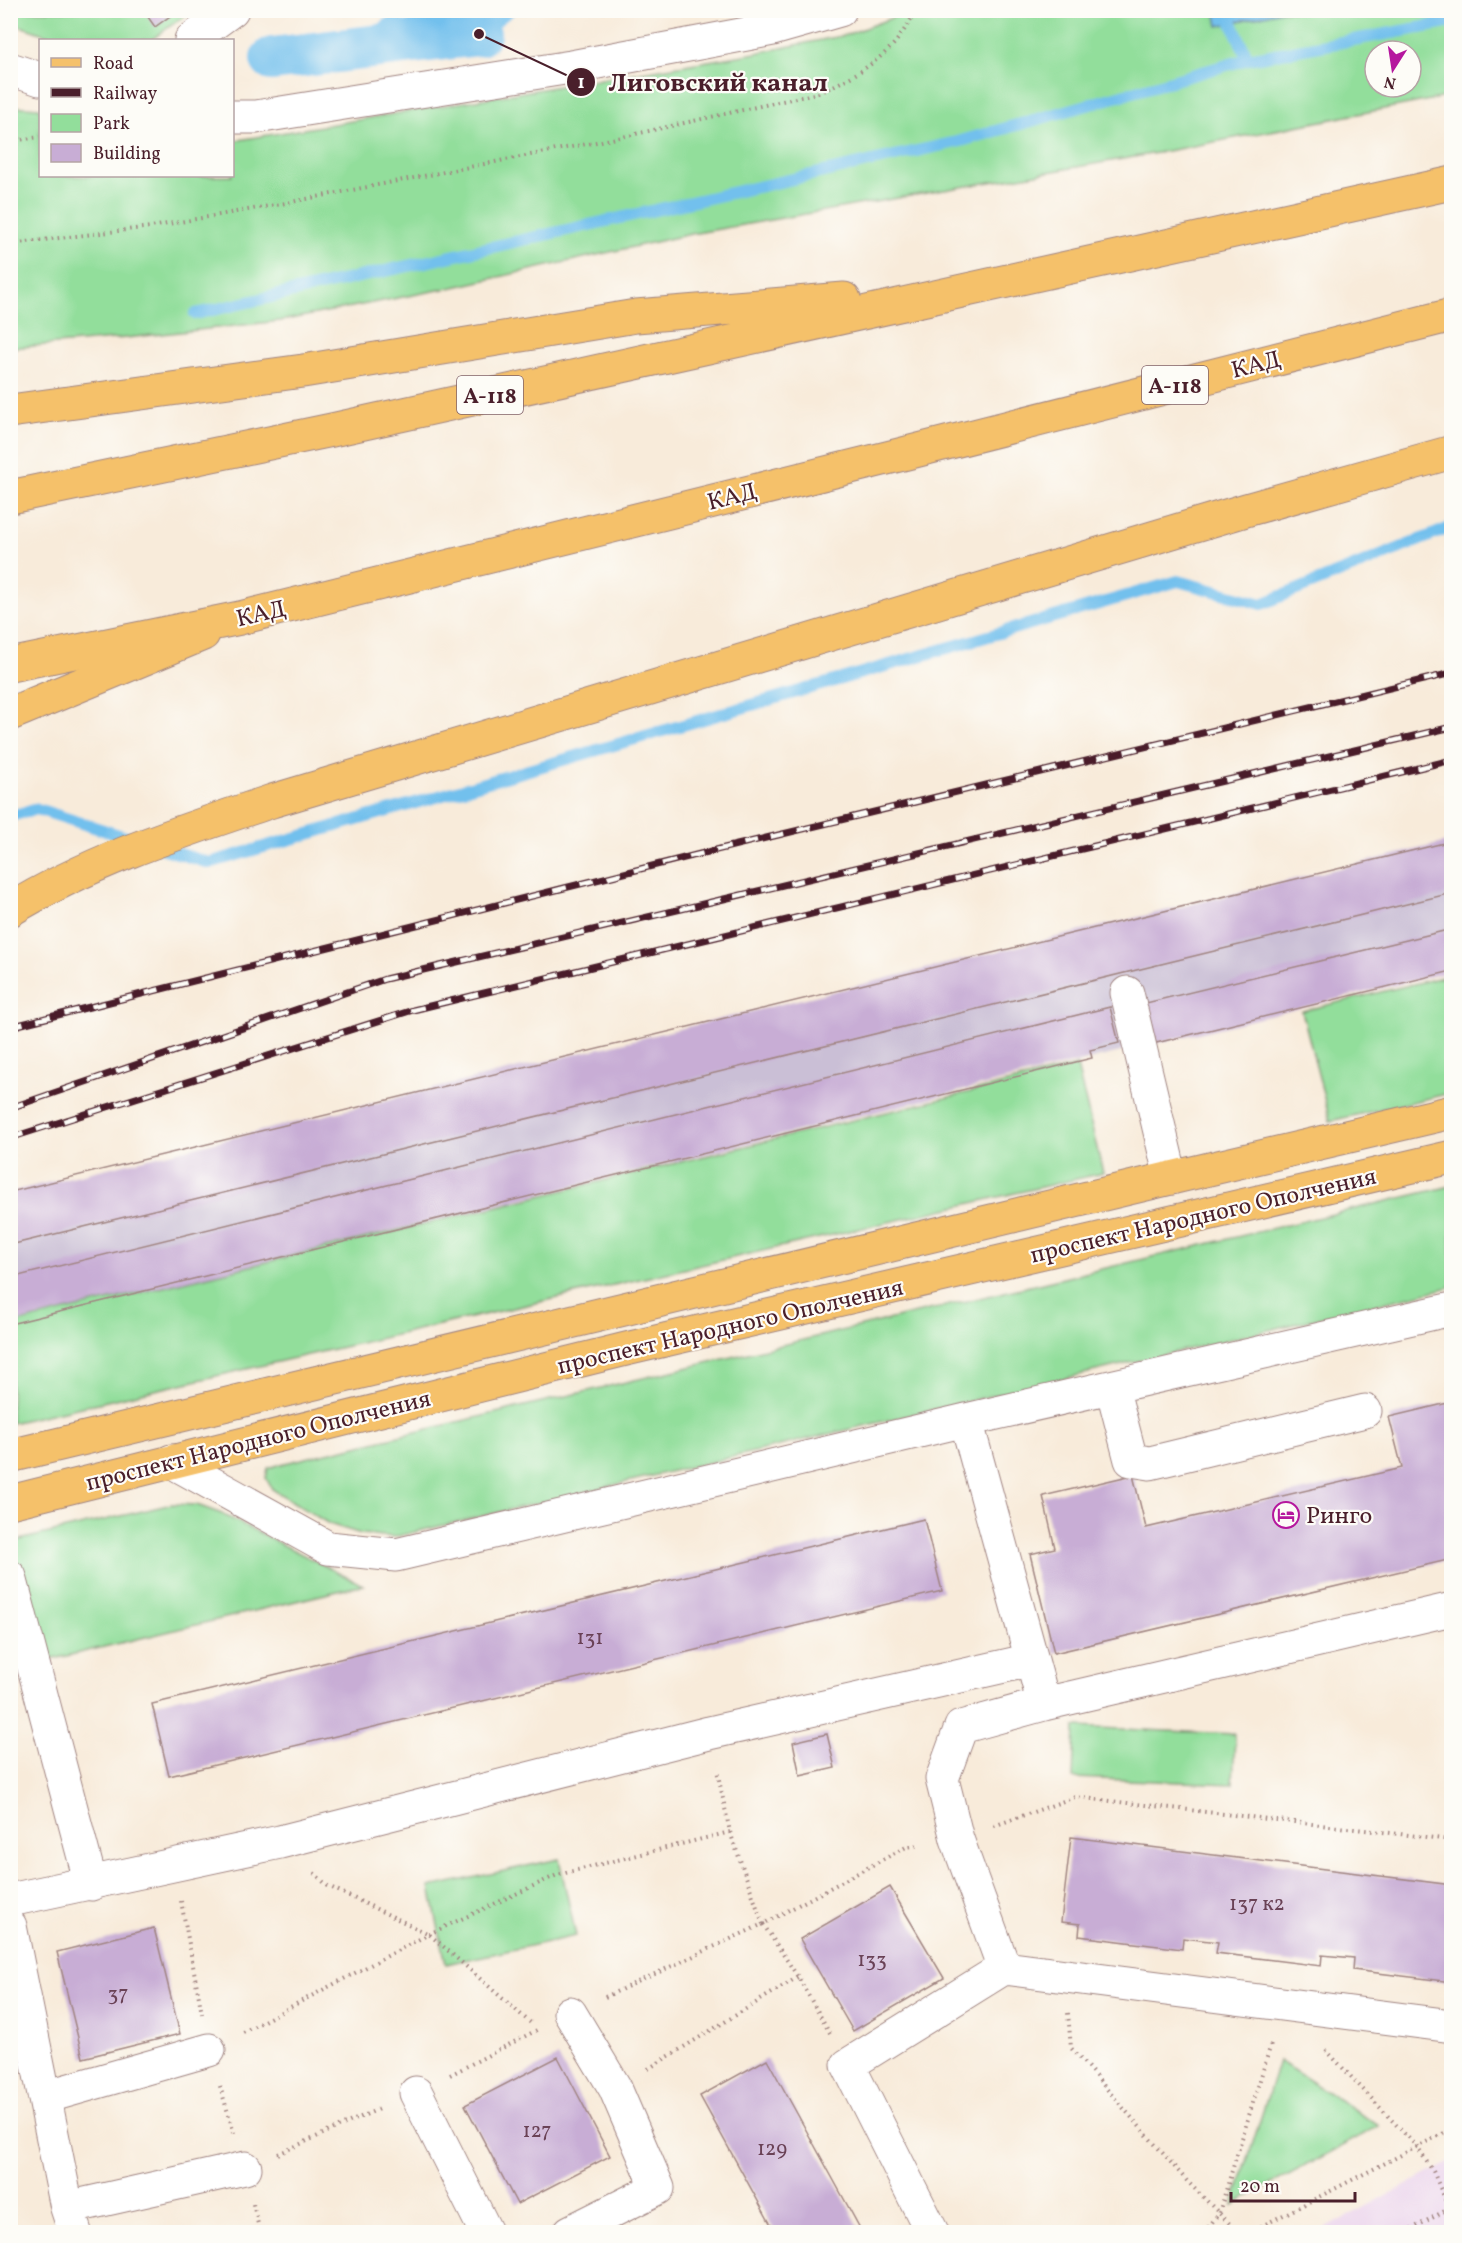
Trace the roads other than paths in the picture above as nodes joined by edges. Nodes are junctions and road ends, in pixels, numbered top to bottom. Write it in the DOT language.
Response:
graph roads {
  1 [pos="232,10"];
  2 [pos="840,10"];
  3 [pos="193,39"];
  4 [pos="10,69"];
  5 [pos="39,79"];
  6 [pos="234,117"];
  7 [pos="1452,183"];
  8 [pos="968,289"];
  9 [pos="1452,315"];
  10 [pos="10,411"];
  11 [pos="1452,452"];
  12 [pos="10,497"];
  13 [pos="240,618"];
  14 [pos="10,665"];
  15 [pos="10,714"];
  16 [pos="10,910"];
  17 [pos="1127,993"];
  18 [pos="1452,1112"];
  19 [pos="1452,1157"];
  20 [pos="1170,1178"];
  21 [pos="1452,1309"];
  22 [pos="1112,1387"];
  23 [pos="1365,1412"];
  24 [pos="966,1420"];
  25 [pos="10,1456"];
  26 [pos="171,1461"];
  27 [pos="10,1502"];
  28 [pos="10,1577"];
  29 [pos="1452,1609"];
  30 [pos="1031,1660"];
  31 [pos="1044,1704"];
  32 [pos="92,1884"];
  33 [pos="10,1900"];
  34 [pos="10,1926"];
  35 [pos="1004,1968"];
  36 [pos="570,2013"];
  37 [pos="1452,2026"];
  38 [pos="209,2050"];
  39 [pos="416,2093"];
  40 [pos="45,2097"];
  41 [pos="245,2168"];
  42 [pos="71,2220"];
  43 [pos="486,2232"];
  44 [pos="570,2232"];
  45 [pos="932,2232"];
  1 -- 3 [label="street"];
  2 -- 6 [label="street"];
  4 -- 5 [label="street"];
  7 -- 8 [label="main road, А-118"];
  8 -- 10 [label="main road"];
  8 -- 12 [label="main road, А-118"];
  9 -- 13 [label="main road, КАД / А-118"];
  11 -- 16 [label="main road"];
  13 -- 14 [label="main road, КАД / А-118"];
  13 -- 15 [label="main road"];
  17 -- 20 [label="street"];
  18 -- 20 [label="main road, проспект Народного Ополчения"];
  19 -- 26 [label="main road, проспект Народного Ополчения"];
  20 -- 25 [label="main road, проспект Народного Ополчения"];
  21 -- 22 [label="street"];
  22 -- 23 [label="street"];
  22 -- 24 [label="street"];
  24 -- 26 [label="street"];
  24 -- 30 [label="street"];
  26 -- 27 [label="main road, проспект Народного Ополчения"];
  28 -- 32 [label="street"];
  29 -- 31 [label="street"];
  30 -- 31 [label="street"];
  30 -- 32 [label="street"];
  31 -- 35 [label="street"];
  32 -- 33 [label="street"];
  34 -- 40 [label="street"];
  35 -- 37 [label="street"];
  35 -- 45 [label="street"];
  36 -- 44 [label="street"];
  38 -- 40 [label="street"];
  39 -- 43 [label="street"];
  40 -- 42 [label="street"];
  41 -- 42 [label="street"];
}
